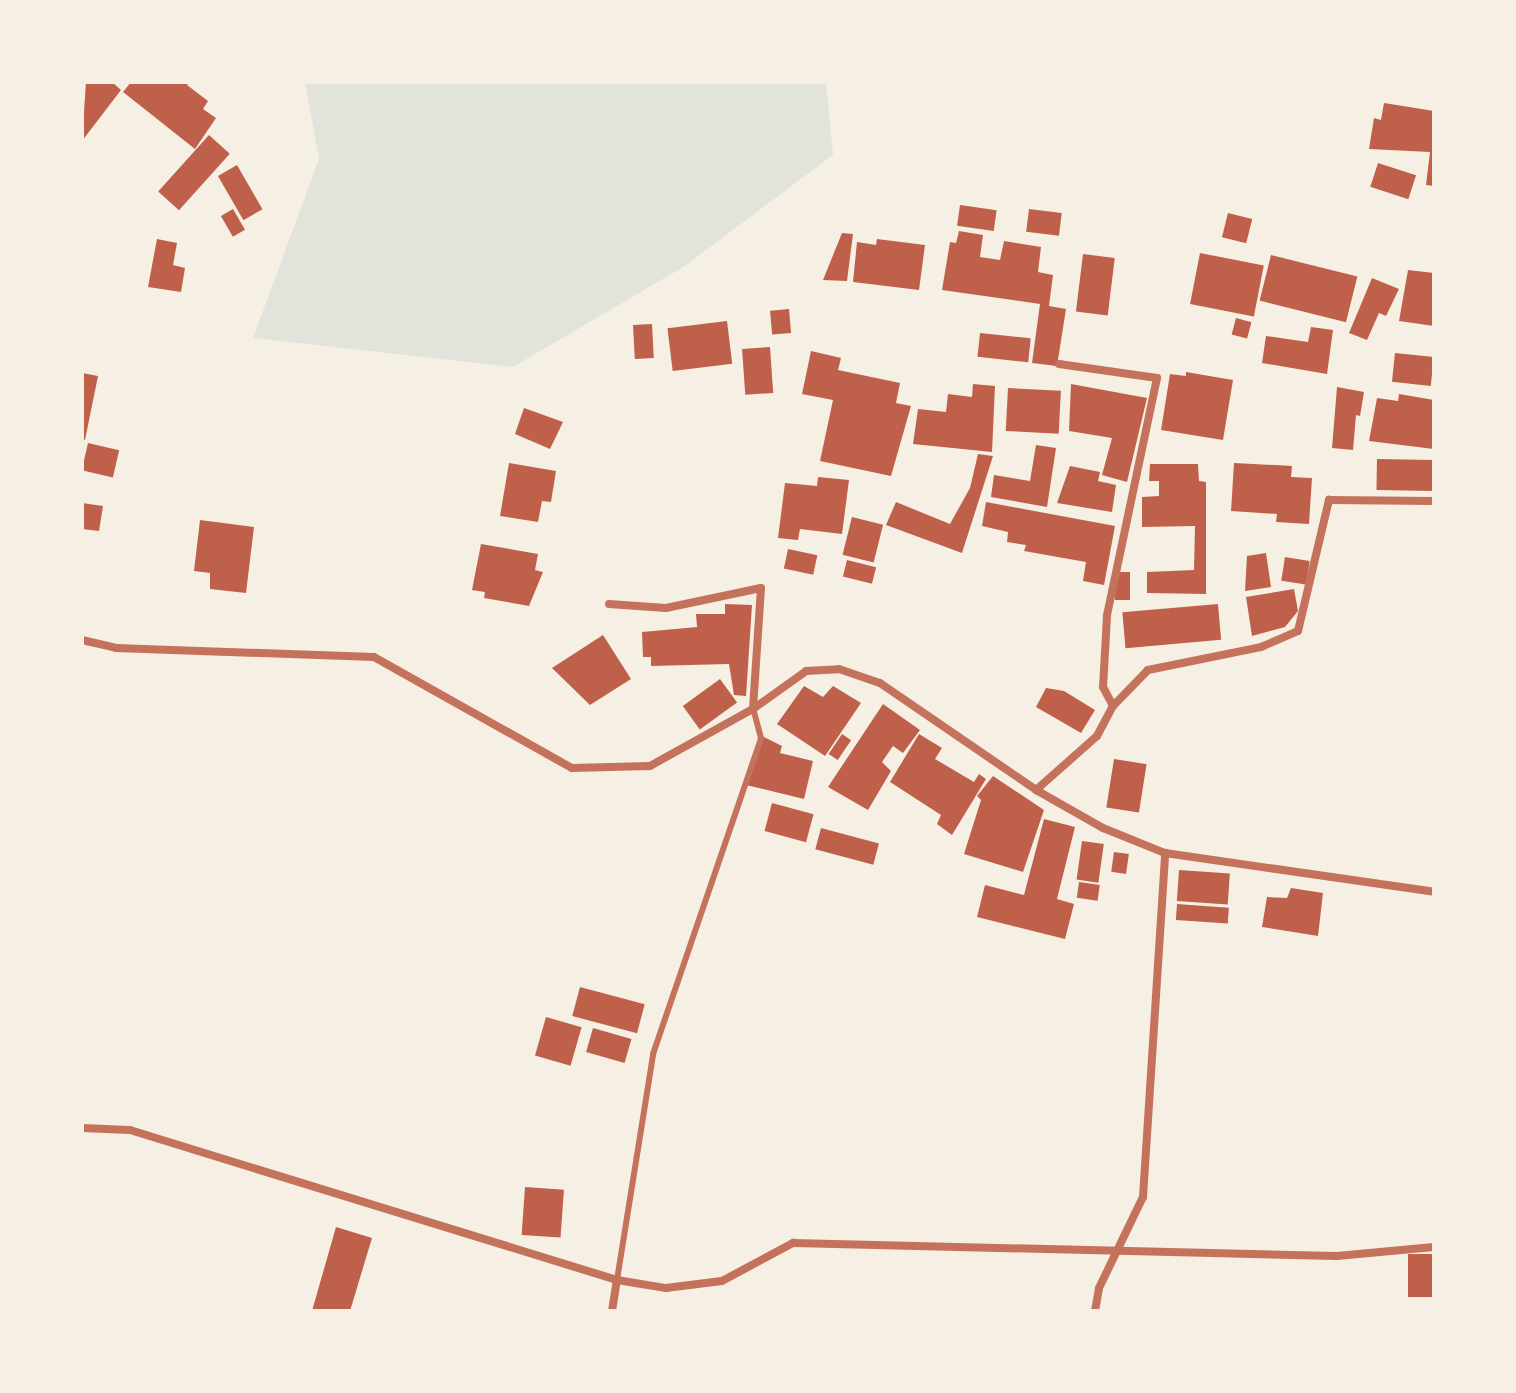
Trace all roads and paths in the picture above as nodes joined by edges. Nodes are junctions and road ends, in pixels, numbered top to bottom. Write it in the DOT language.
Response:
graph roads {
  1 [pos="1059,364"];
  2 [pos="1434,501"];
  3 [pos="609,604"];
  4 [pos="82,640"];
  5 [pos="1113,706"];
  6 [pos="753,709"];
  7 [pos="1036,790"];
  8 [pos="1165,853"];
  9 [pos="1434,892"];
  10 [pos="82,1128"];
  11 [pos="1434,1247"];
  12 [pos="1122,1248"];
  13 [pos="617,1280"];
  14 [pos="612,1311"];
  15 [pos="1095,1311"];
  1 -- 5 [label="street"];
  2 -- 5 [label="street"];
  3 -- 6 [label="street"];
  4 -- 6 [label="street"];
  5 -- 7 [label="street"];
  6 -- 7 [label="street"];
  6 -- 13 [label="lane"];
  7 -- 8 [label="street"];
  8 -- 9 [label="street"];
  8 -- 12 [label="street"];
  10 -- 13 [label="street"];
  11 -- 12 [label="street"];
  12 -- 13 [label="street"];
  12 -- 15 [label="street"];
  13 -- 14 [label="street"];
}
